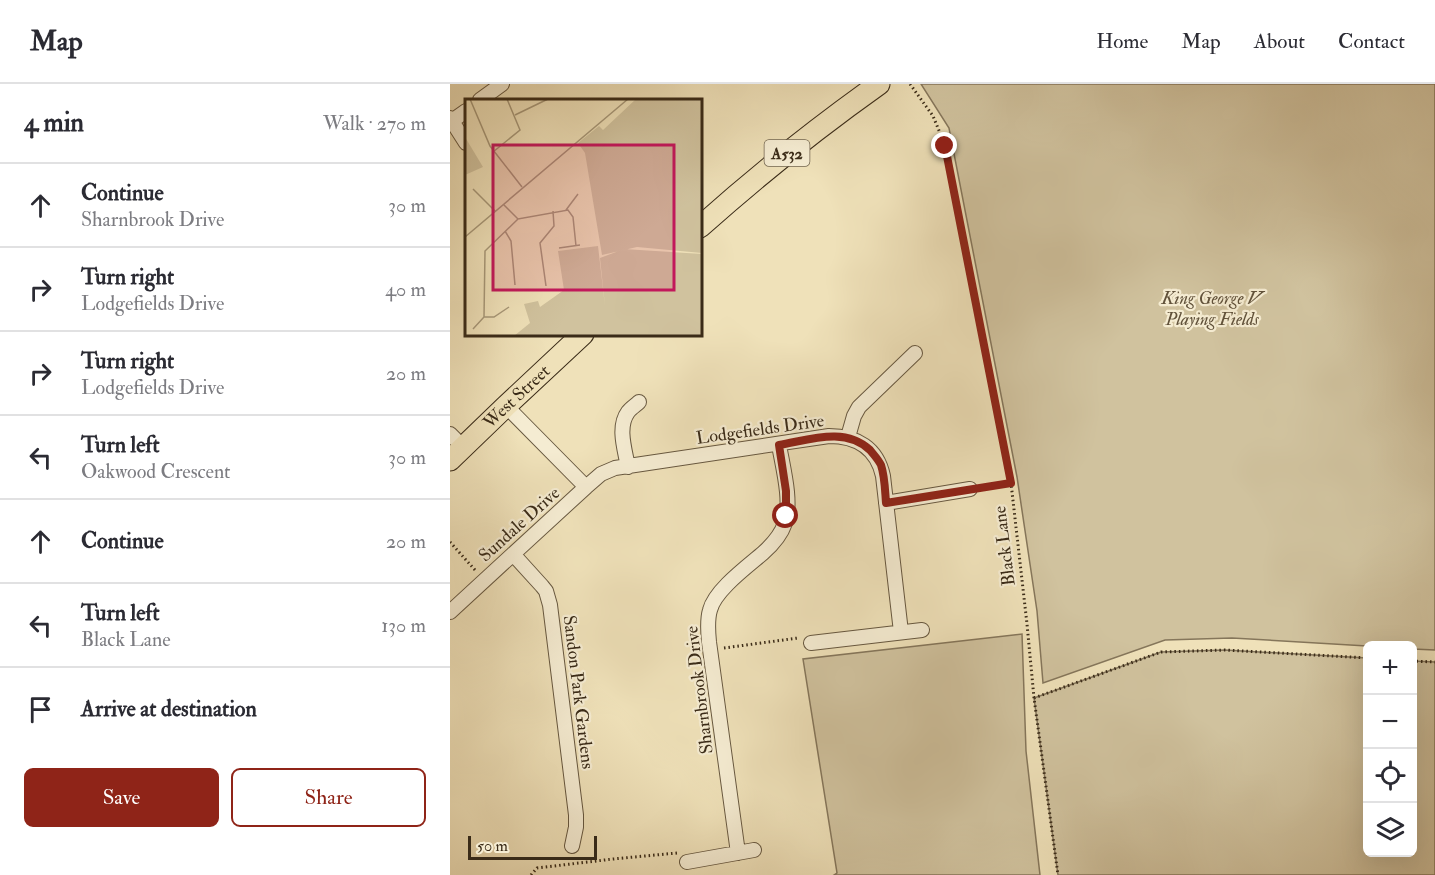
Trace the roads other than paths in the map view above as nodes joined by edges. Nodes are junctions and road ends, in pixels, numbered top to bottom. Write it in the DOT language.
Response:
graph roads {
  1 [pos="502,84"];
  2 [pos="879,84"];
  3 [pos="481,99"];
  4 [pos="465,112"];
  5 [pos="451,119"];
  6 [pos="465,141"];
  7 [pos="702,225"];
  8 [pos="581,336"];
  9 [pos="915,353"];
  10 [pos="639,402"];
  11 [pos="506,406"];
  12 [pos="848,437"];
  13 [pos="779,445"];
  14 [pos="454,447"];
  15 [pos="628,466"];
  16 [pos="586,488"];
  17 [pos="970,489"];
  18 [pos="886,503"];
  19 [pos="513,554"];
  20 [pos="450,612"];
  21 [pos="922,630"];
  22 [pos="901,632"];
  23 [pos="811,643"];
  24 [pos="572,846"];
  25 [pos="754,850"];
  26 [pos="738,853"];
  27 [pos="687,862"];
  1 -- 3 [label="street"];
  2 -- 7 [label="main road, A532"];
  4 -- 5 [label="street"];
  5 -- 6 [label="street"];
  8 -- 11 [label="main road, West Street"];
  9 -- 12 [label="street"];
  10 -- 15 [label="street"];
  11 -- 14 [label="main road, West Street"];
  11 -- 16 [label="street"];
  12 -- 13 [label="street, Lodgefields Drive"];
  12 -- 18 [label="street, Lodgefields Drive"];
  13 -- 15 [label="street, Lodgefields Drive"];
  13 -- 26 [label="street, Sharnbrook Drive"];
  15 -- 16 [label="street, Lodgefields Drive"];
  16 -- 19 [label="street, Sundale Drive"];
  17 -- 18 [label="street"];
  18 -- 22 [label="street, Lodgefields Drive"];
  19 -- 20 [label="street, Sundale Drive"];
  19 -- 24 [label="street, Sandon Park Gardens"];
  21 -- 22 [label="street"];
  22 -- 23 [label="street"];
  25 -- 26 [label="street"];
  26 -- 27 [label="street"];
}
